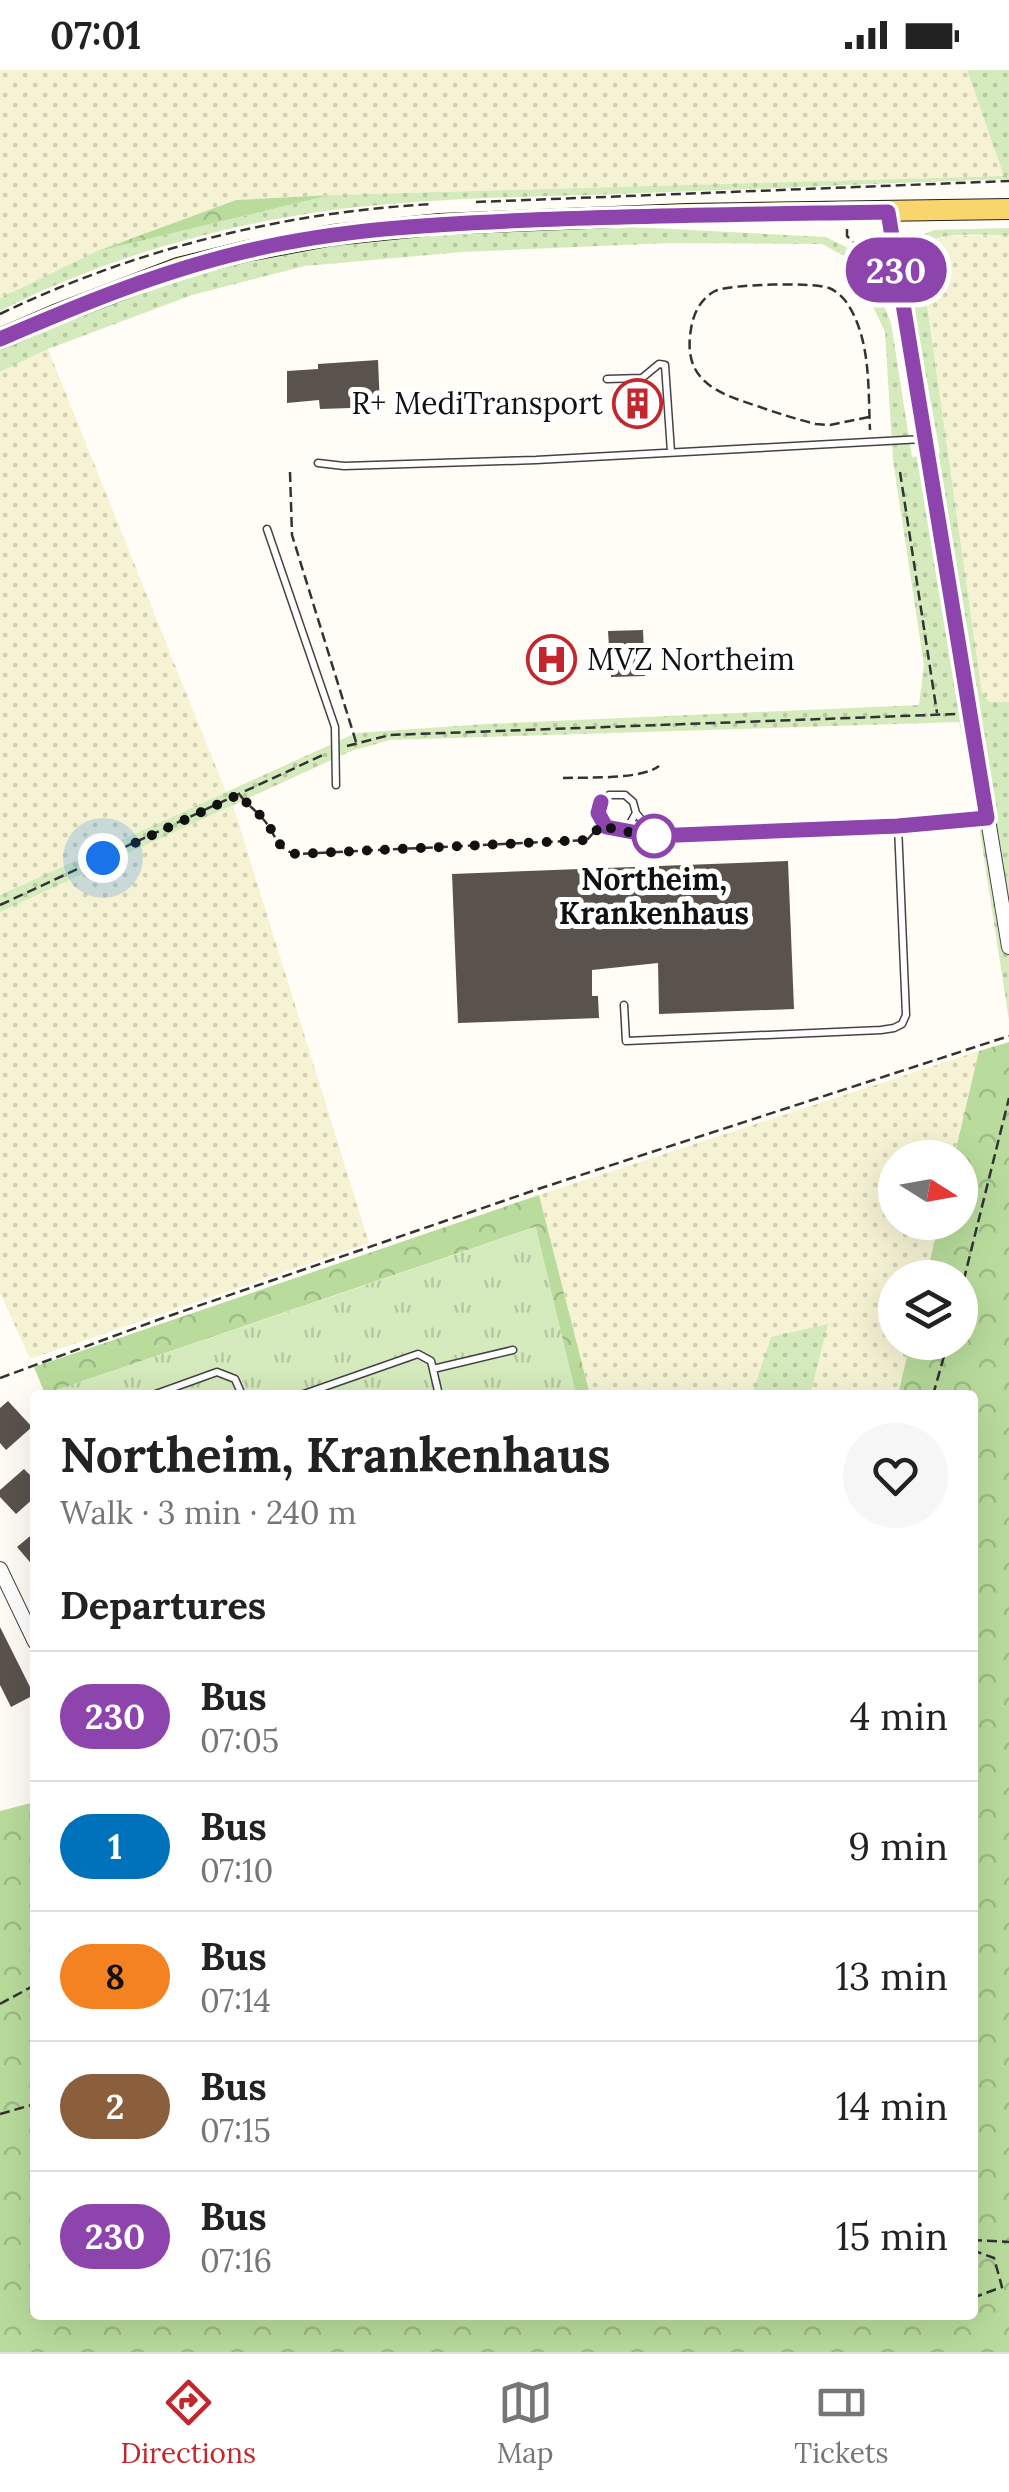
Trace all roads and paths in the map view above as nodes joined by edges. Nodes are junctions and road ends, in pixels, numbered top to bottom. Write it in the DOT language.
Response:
graph roads {
  1 [pos="1009,209"];
  2 [pos="846,212"];
  3 [pos="888,212"];
  4 [pos="900,294"];
  5 [pos="0,339"];
  6 [pos="607,379"];
  7 [pos="869,417"];
  8 [pos="924,439"];
  9 [pos="870,442"];
  10 [pos="671,452"];
  11 [pos="318,463"];
  12 [pos="290,472"];
  13 [pos="900,472"];
  14 [pos="267,529"];
  15 [pos="970,713"];
  16 [pos="937,714"];
  17 [pos="357,743"];
  18 [pos="336,749"];
  19 [pos="659,766"];
  20 [pos="631,774"];
  21 [pos="614,775"];
  22 [pos="563,778"];
  23 [pos="615,784"];
  24 [pos="632,784"];
  25 [pos="336,785"];
  26 [pos="240,794"];
  27 [pos="636,813"];
  28 [pos="987,818"];
  29 [pos="603,824"];
  30 [pos="898,826"];
  31 [pos="622,829"];
  32 [pos="654,836"];
  33 [pos="0,905"];
  34 [pos="1009,947"];
  35 [pos="624,1005"];
  36 [pos="1009,1036"];
  37 [pos="1009,1098"];
  38 [pos="969,1260"];
  39 [pos="512,1350"];
  40 [pos="943,1360"];
  41 [pos="433,1369"];
  42 [pos="0,1378"];
  43 [pos="167,1390"];
  44 [pos="240,1390"];
  45 [pos="315,1390"];
  46 [pos="437,1390"];
  47 [pos="934,1390"];
  48 [pos="0,1569"];
  49 [pos="30,1632"];
  50 [pos="30,1988"];
  51 [pos="0,2004"];
  52 [pos="30,2105"];
  53 [pos="0,2114"];
  54 [pos="978,2240"];
  55 [pos="1009,2242"];
  56 [pos="978,2252"];
  57 [pos="978,2296"];
  1 -- 3 [label="main road"];
  2 -- 3 [label="main road"];
  2 -- 4 [label="path"];
  2 -- 5 [label="main road"];
  3 -- 4 [label="street"];
  4 -- 8 [label="street"];
  6 -- 10 [label="lane"];
  7 -- 7 [label="path"];
  7 -- 9 [label="path"];
  8 -- 9 [label="lane"];
  8 -- 15 [label="street"];
  9 -- 10 [label="lane"];
  10 -- 11 [label="lane"];
  12 -- 17 [label="path"];
  13 -- 16 [label="path"];
  14 -- 18 [label="lane"];
  15 -- 16 [label="path"];
  15 -- 28 [label="street"];
  16 -- 17 [label="path"];
  17 -- 18 [label="path"];
  18 -- 25 [label="lane"];
  18 -- 26 [label="path"];
  19 -- 20 [label="path"];
  20 -- 21 [label="path"];
  20 -- 24 [label="path"];
  21 -- 22 [label="path"];
  21 -- 23 [label="path"];
  26 -- 29 [label="path"];
  26 -- 33 [label="path"];
  27 -- 29 [label="lane"];
  27 -- 31 [label="lane"];
  27 -- 32 [label="lane"];
  28 -- 30 [label="lane"];
  28 -- 34 [label="street"];
  29 -- 31 [label="lane"];
  30 -- 32 [label="lane"];
  30 -- 35 [label="lane"];
  31 -- 32 [label="lane"];
  36 -- 42 [label="path"];
  37 -- 38 [label="path"];
  39 -- 41 [label="lane"];
  40 -- 47 [label="path"];
  41 -- 45 [label="lane"];
  41 -- 46 [label="lane"];
  43 -- 44 [label="lane"];
  48 -- 49 [label="street"];
  50 -- 51 [label="path"];
  52 -- 53 [label="path"];
  54 -- 55 [label="path"];
  56 -- 57 [label="path"];
}
